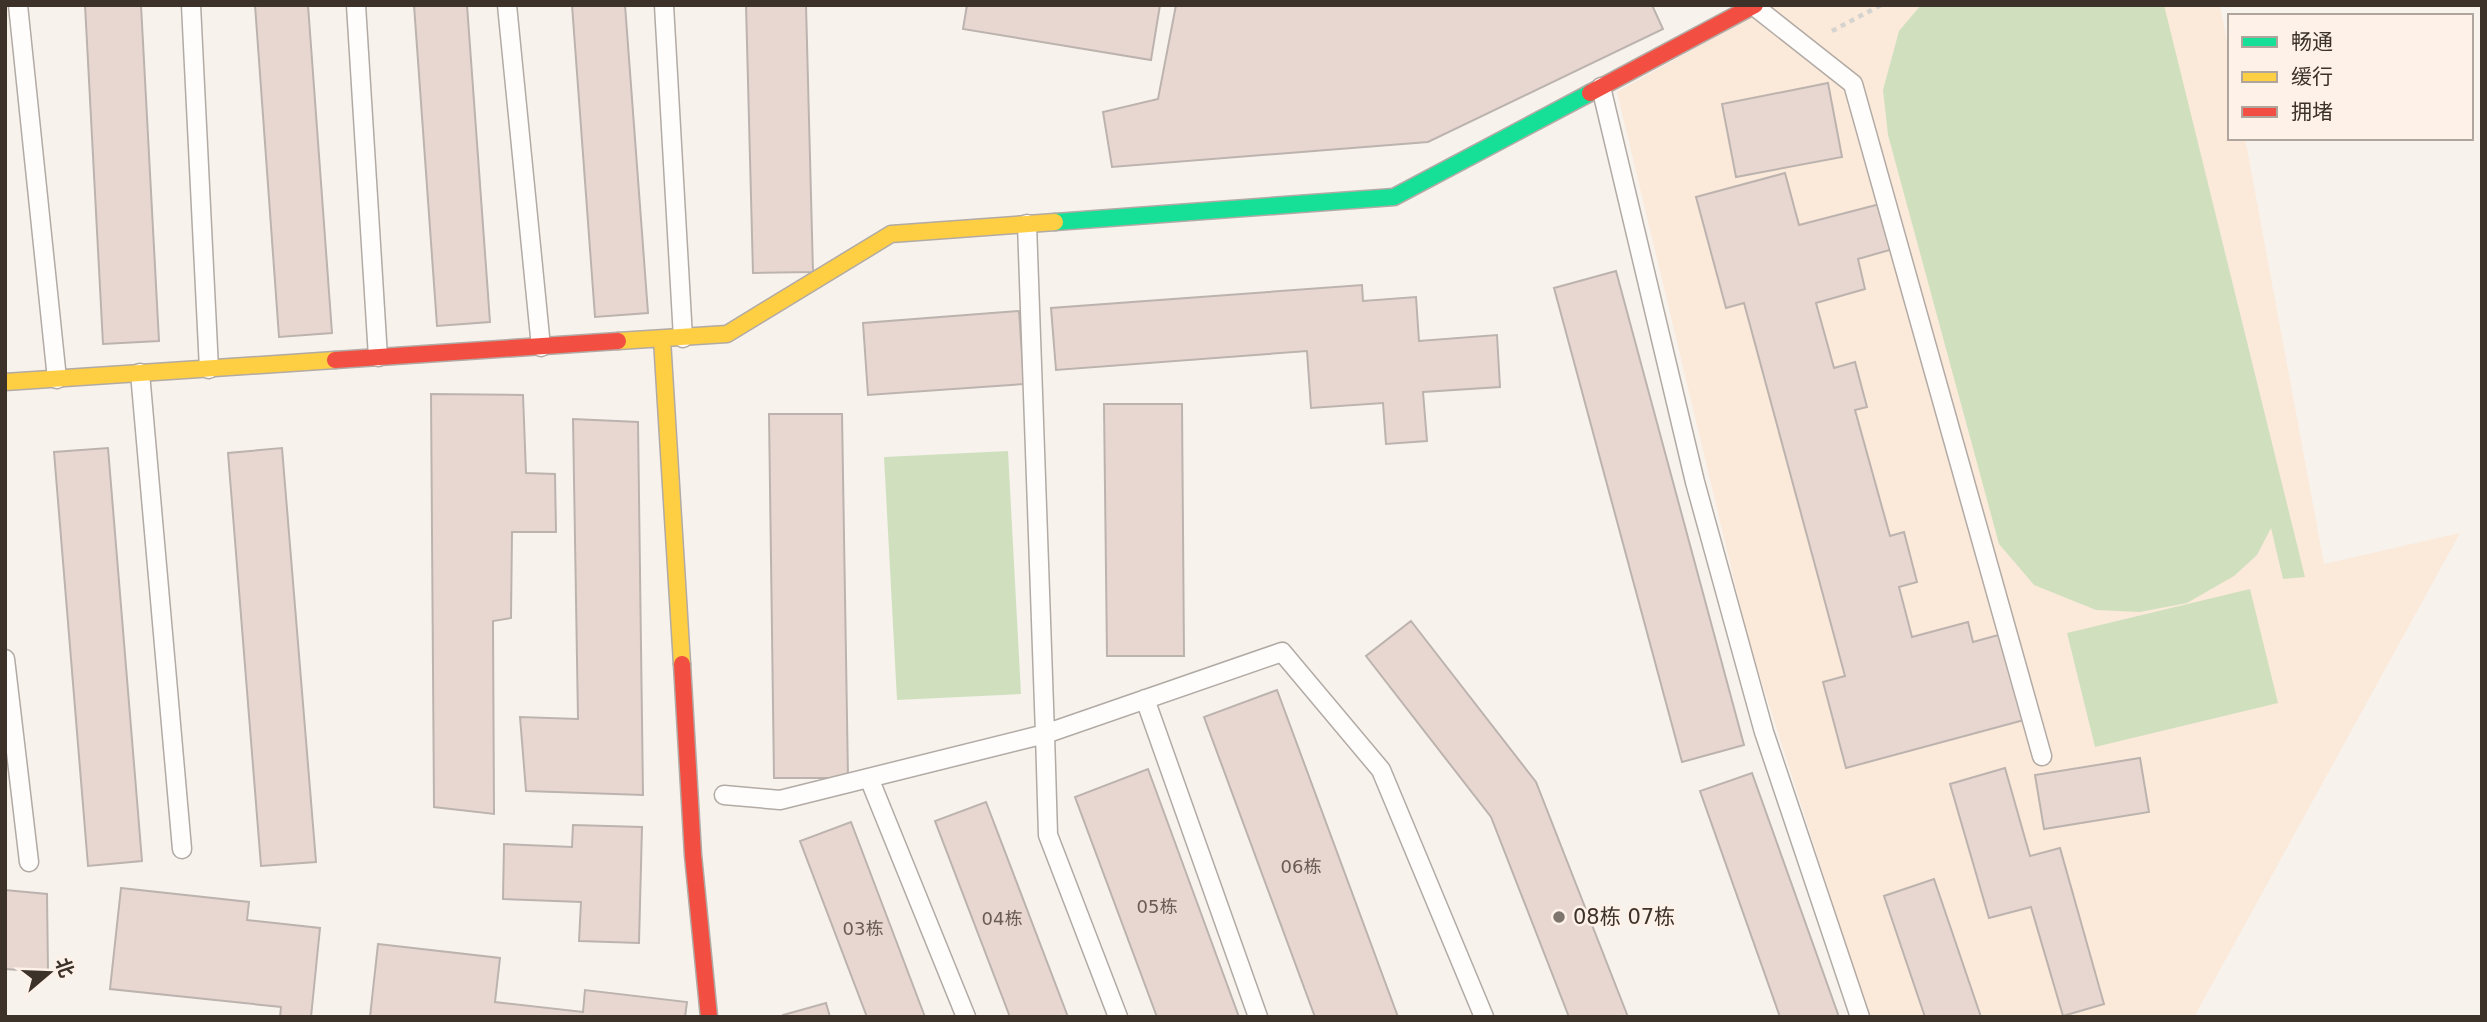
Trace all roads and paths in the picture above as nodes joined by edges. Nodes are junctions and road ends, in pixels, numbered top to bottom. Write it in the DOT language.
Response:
graph roads {
  1 [pos="18,5"];
  2 [pos="191,5"];
  3 [pos="356,5"];
  4 [pos="507,5"];
  5 [pos="664,5"];
  6 [pos="1881,5"];
  7 [pos="1754,6"];
  8 [pos="1805,46"];
  9 [pos="1601,87"];
  10 [pos="1027,224"];
  11 [pos="683,338"];
  12 [pos="662,339"];
  13 [pos="541,346"];
  14 [pos="378,358"];
  15 [pos="209,369"];
  16 [pos="140,373"];
  17 [pos="57,379"];
  18 [pos="5,382"];
  19 [pos="5,659"];
  20 [pos="1145,699"];
  21 [pos="1045,734"];
  22 [pos="2042,756"];
  23 [pos="869,778"];
  24 [pos="724,794"];
  25 [pos="183,849"];
  26 [pos="29,862"];
  27 [pos="709,1017"];
  28 [pos="966,1017"];
  29 [pos="1118,1017"];
  30 [pos="1258,1017"];
  31 [pos="1484,1017"];
  32 [pos="1860,1017"];
  1 -- 17 [label="lane"];
  2 -- 15 [label="lane"];
  3 -- 14 [label="lane"];
  4 -- 13 [label="lane"];
  5 -- 11 [label="lane"];
  6 -- 8 [label="path"];
  7 -- 8 [label="lane"];
  7 -- 9 [label="street"];
  8 -- 22 [label="lane"];
  9 -- 10 [label="street"];
  9 -- 32 [label="lane"];
  10 -- 11 [label="street"];
  10 -- 21 [label="lane"];
  11 -- 12 [label="street"];
  12 -- 13 [label="street"];
  12 -- 27 [label="street"];
  13 -- 14 [label="street"];
  14 -- 15 [label="street"];
  15 -- 16 [label="street"];
  16 -- 17 [label="street"];
  16 -- 25 [label="lane"];
  17 -- 18 [label="street"];
  19 -- 26 [label="lane"];
  20 -- 21 [label="lane"];
  20 -- 30 [label="lane"];
  20 -- 31 [label="lane"];
  21 -- 23 [label="lane"];
  21 -- 29 [label="lane"];
  23 -- 24 [label="lane"];
  23 -- 28 [label="lane"];
}
